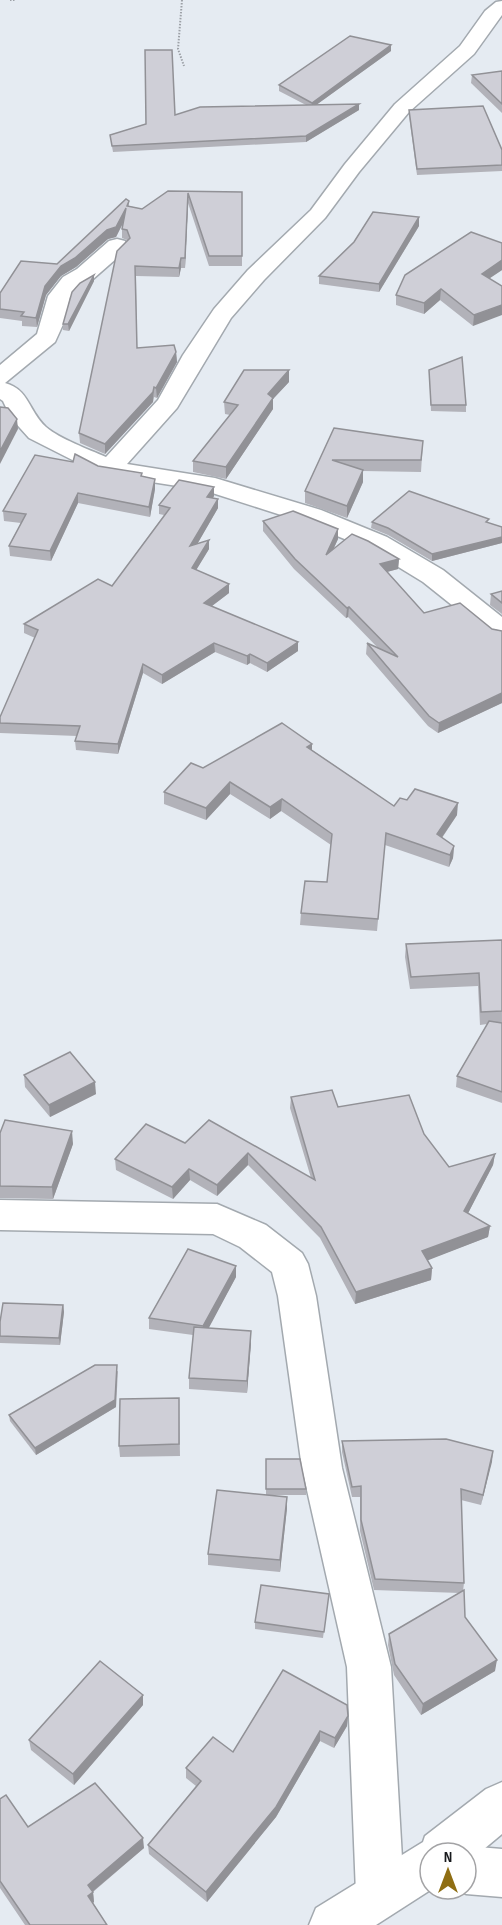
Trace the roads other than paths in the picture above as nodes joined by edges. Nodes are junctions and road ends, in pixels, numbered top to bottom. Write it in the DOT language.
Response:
graph roads {
  1 [pos="502,6"];
  2 [pos="117,246"];
  3 [pos="0,376"];
  4 [pos="0,389"];
  5 [pos="109,469"];
  6 [pos="502,631"];
  7 [pos="0,1215"];
  8 [pos="502,1805"];
  9 [pos="464,1841"];
  10 [pos="478,1870"];
  11 [pos="502,1873"];
  12 [pos="418,1874"];
  13 [pos="380,1893"];
  14 [pos="333,1925"];
  1 -- 5 [label="street"];
  2 -- 3 [label="street"];
  4 -- 5 [label="street"];
  5 -- 6 [label="street"];
  7 -- 13 [label="street"];
  8 -- 9 [label="street"];
  10 -- 11 [label="street"];
  12 -- 13 [label="street"];
  13 -- 14 [label="street"];
}
